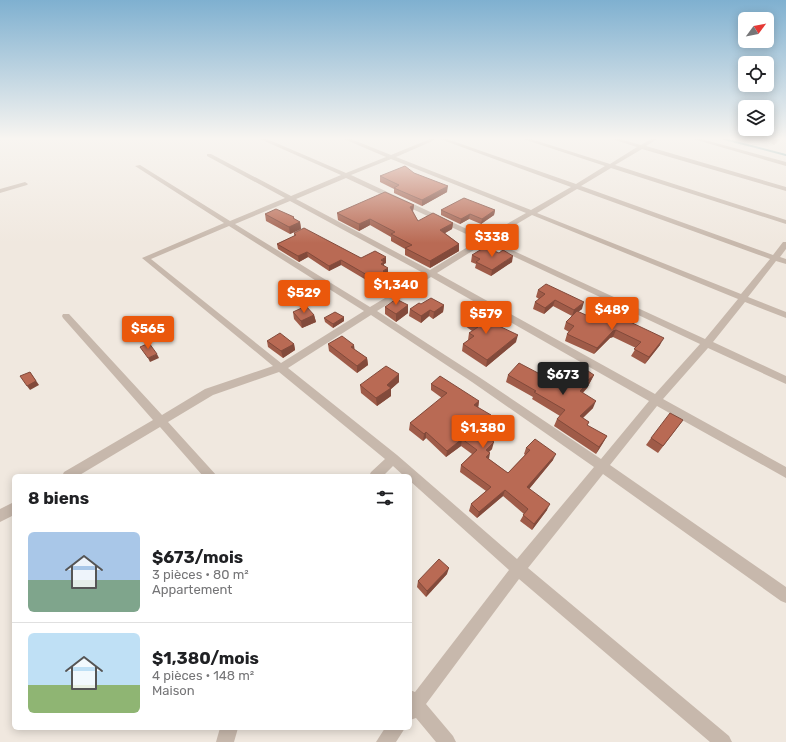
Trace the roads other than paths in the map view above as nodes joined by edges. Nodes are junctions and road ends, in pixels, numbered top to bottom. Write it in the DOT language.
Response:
graph roads {
  1 [pos="150,174"];
  2 [pos="243,174"];
  3 [pos="342,174"];
  4 [pos="348,174"];
  5 [pos="435,174"];
  6 [pos="539,174"];
  7 [pos="599,174"];
  8 [pos="636,174"];
  9 [pos="733,174"];
  10 [pos="345,175"];
  11 [pos="25,184"];
  12 [pos="576,187"];
  13 [pos="786,189"];
  14 [pos="0,191"];
  15 [pos="289,199"];
  16 [pos="532,212"];
  17 [pos="786,222"];
  18 [pos="228,224"];
  19 [pos="484,240"];
  20 [pos="786,244"];
  21 [pos="781,260"];
  22 [pos="430,273"];
  23 [pos="744,298"];
  24 [pos="370,312"];
  25 [pos="786,315"];
  26 [pos="66,316"];
  27 [pos="706,344"];
  28 [pos="282,367"];
  29 [pos="786,380"];
  30 [pos="656,400"];
  31 [pos="161,422"];
  32 [pos="393,459"];
  33 [pos="603,466"];
  34 [pos="786,473"];
  35 [pos="71,474"];
  36 [pos="209,474"];
  37 [pos="377,474"];
  38 [pos="410,474"];
  39 [pos="412,476"];
  40 [pos="12,509"];
  41 [pos="1,513"];
  42 [pos="518,569"];
  43 [pos="786,596"];
  44 [pos="412,705"];
  45 [pos="228,730"];
  46 [pos="394,730"];
  47 [pos="225,742"];
  48 [pos="385,742"];
  49 [pos="447,742"];
  50 [pos="723,742"];
  1 -- 18 [label="street"];
  2 -- 15 [label="street"];
  3 -- 10 [label="street"];
  4 -- 10 [label="street"];
  5 -- 16 [label="street"];
  6 -- 12 [label="street"];
  7 -- 12 [label="street"];
  8 -- 17 [label="street"];
  9 -- 13 [label="street"];
  10 -- 15 [label="street"];
  10 -- 19 [label="street"];
  11 -- 14 [label="street"];
  12 -- 16 [label="street"];
  12 -- 21 [label="street"];
  15 -- 18 [label="street"];
  15 -- 22 [label="street"];
  16 -- 19 [label="street"];
  16 -- 23 [label="street"];
  18 -- 24 [label="street"];
  18 -- 28 [label="street"];
  19 -- 22 [label="street"];
  19 -- 27 [label="street"];
  20 -- 21 [label="street"];
  21 -- 23 [label="street"];
  22 -- 24 [label="street"];
  22 -- 30 [label="street"];
  23 -- 25 [label="street"];
  23 -- 27 [label="street"];
  24 -- 28 [label="street"];
  24 -- 33 [label="street"];
  26 -- 31 [label="street"];
  27 -- 29 [label="street"];
  27 -- 30 [label="street"];
  28 -- 31 [label="street"];
  28 -- 32 [label="street"];
  30 -- 33 [label="street"];
  30 -- 34 [label="street"];
  31 -- 35 [label="street"];
  31 -- 36 [label="street"];
  32 -- 37 [label="street"];
  32 -- 38 [label="street"];
  33 -- 42 [label="street"];
  33 -- 43 [label="street"];
  39 -- 42 [label="street"];
  40 -- 41 [label="street"];
  42 -- 44 [label="street"];
  42 -- 50 [label="street"];
  44 -- 49 [label="street"];
  45 -- 47 [label="street"];
  46 -- 48 [label="street"];
}
